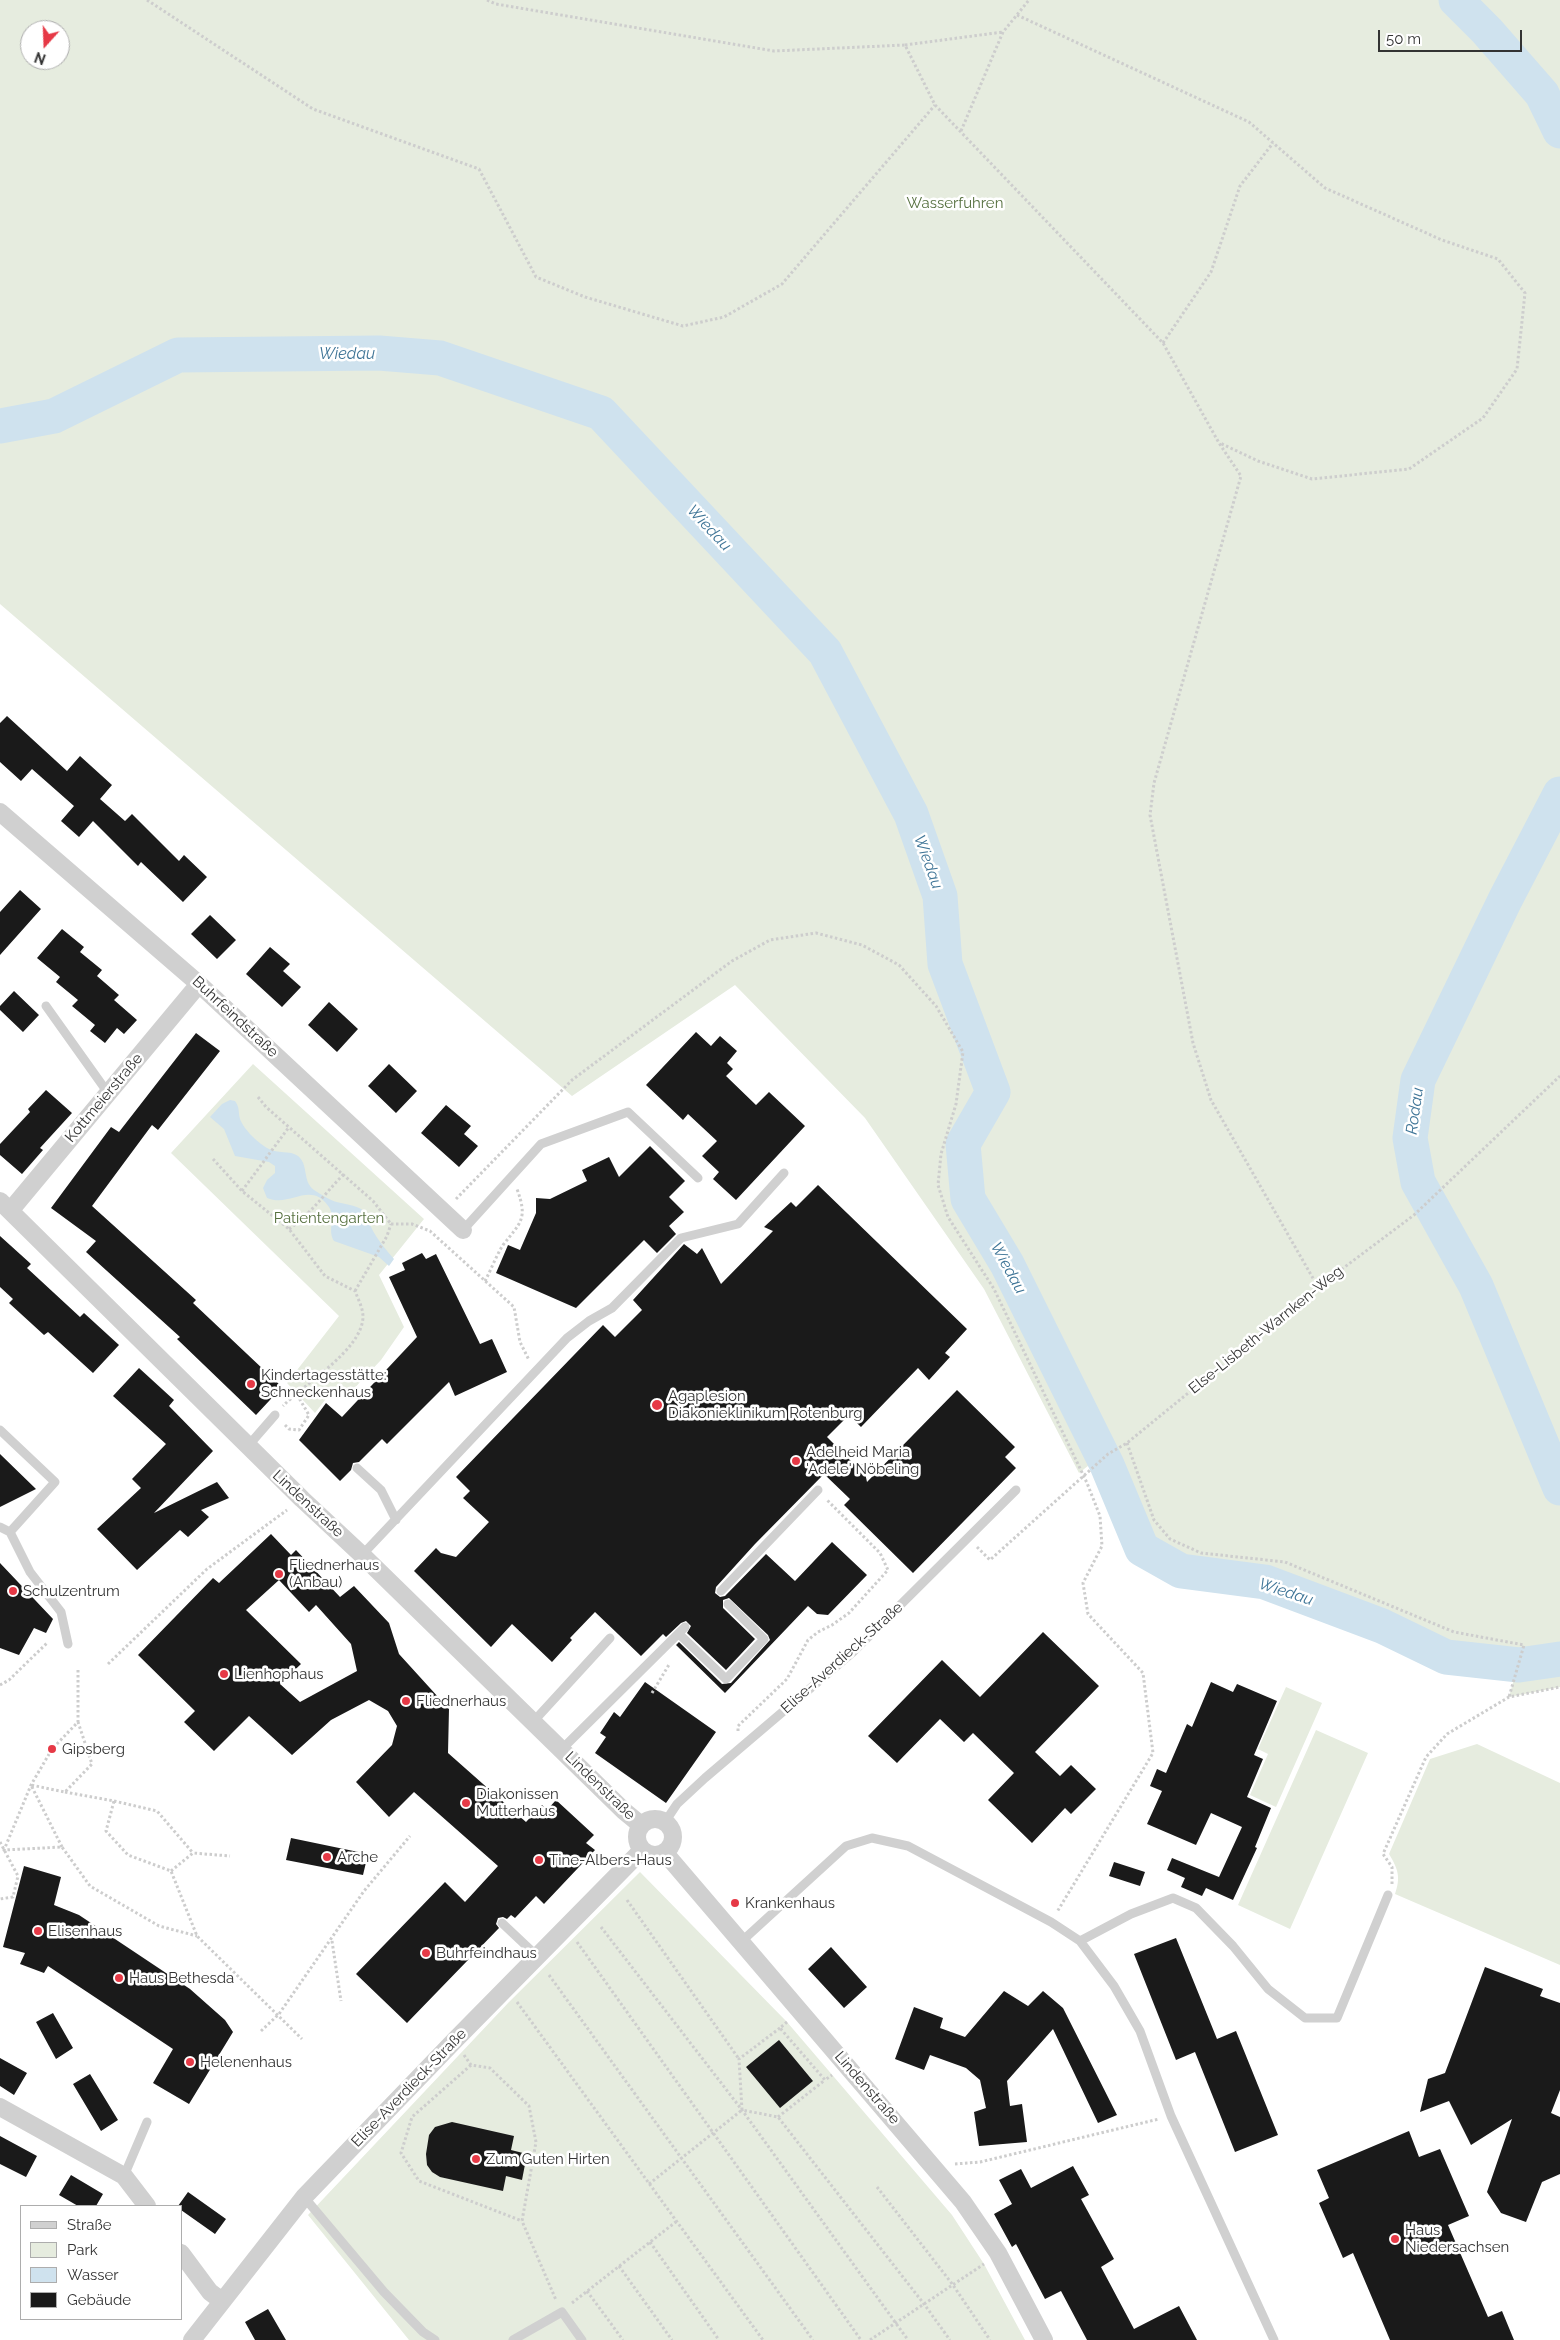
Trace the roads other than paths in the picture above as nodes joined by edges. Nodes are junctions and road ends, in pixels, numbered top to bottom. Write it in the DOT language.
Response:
graph roads {
  1 [pos="0,812"];
  2 [pos="199,984"];
  3 [pos="46,1006"];
  4 [pos="108,1093"];
  5 [pos="784,1173"];
  6 [pos="698,1178"];
  7 [pos="4,1208"];
  8 [pos="463,1230"];
  9 [pos="275,1415"];
  10 [pos="0,1430"];
  11 [pos="248,1446"];
  12 [pos="357,1468"];
  13 [pos="818,1490"];
  14 [pos="1016,1490"];
  15 [pos="396,1520"];
  16 [pos="0,1527"];
  17 [pos="10,1532"];
  18 [pos="362,1555"];
  19 [pos="721,1590"];
  20 [pos="728,1604"];
  21 [pos="610,1638"];
  22 [pos="68,1644"];
  23 [pos="533,1722"];
  24 [pos="562,1750"];
  25 [pos="665,1822"];
  26 [pos="641,1825"];
  27 [pos="642,1850"];
  28 [pos="665,1853"];
  29 [pos="1388,1894"];
  30 [pos="502,1923"];
  31 [pos="742,1941"];
  32 [pos="1080,1941"];
  33 [pos="538,1956"];
  34 [pos="0,2107"];
  35 [pos="147,2122"];
  36 [pos="124,2176"];
  37 [pos="304,2197"];
  38 [pos="146,2205"];
  39 [pos="182,2254"];
  40 [pos="222,2301"];
  41 [pos="192,2340"];
  42 [pos="435,2340"];
  43 [pos="513,2340"];
  44 [pos="582,2340"];
  45 [pos="1044,2340"];
  46 [pos="1274,2340"];
  1 -- 2 [label="street, Buhrfeindstraße"];
  2 -- 4 [label="street, Kottmeierstraße"];
  2 -- 8 [label="street, Buhrfeindstraße"];
  3 -- 4 [label="lane"];
  4 -- 7 [label="street, Kottmeierstraße"];
  5 -- 15 [label="lane"];
  6 -- 8 [label="lane"];
  7 -- 11 [label="street, Lindenstraße"];
  9 -- 11 [label="lane"];
  10 -- 17 [label="lane"];
  11 -- 18 [label="street, Lindenstraße"];
  12 -- 15 [label="lane"];
  13 -- 19 [label="lane"];
  14 -- 25 [label="lane, Elise-Averdieck-Straße"];
  15 -- 18 [label="lane"];
  16 -- 17 [label="lane"];
  17 -- 22 [label="lane"];
  18 -- 23 [label="street, Lindenstraße"];
  20 -- 24 [label="lane"];
  21 -- 23 [label="lane"];
  23 -- 24 [label="street, Lindenstraße"];
  24 -- 26 [label="street, Lindenstraße"];
  25 -- 26 [label="street"];
  25 -- 28 [label="street"];
  26 -- 27 [label="street"];
  27 -- 28 [label="street"];
  27 -- 33 [label="street, Elise-Averdieck-Straße"];
  28 -- 31 [label="street, Lindenstraße"];
  29 -- 32 [label="lane"];
  30 -- 33 [label="lane"];
  31 -- 32 [label="lane"];
  31 -- 45 [label="street, Lindenstraße"];
  32 -- 46 [label="lane"];
  33 -- 37 [label="street, Elise-Averdieck-Straße"];
  34 -- 36 [label="street"];
  35 -- 36 [label="lane"];
  36 -- 38 [label="street"];
  37 -- 40 [label="street, Elise-Averdieck-Straße"];
  37 -- 42 [label="lane"];
  39 -- 40 [label="street"];
  40 -- 41 [label="street, Elise-Averdieck-Straße"];
  43 -- 44 [label="lane"];
}
